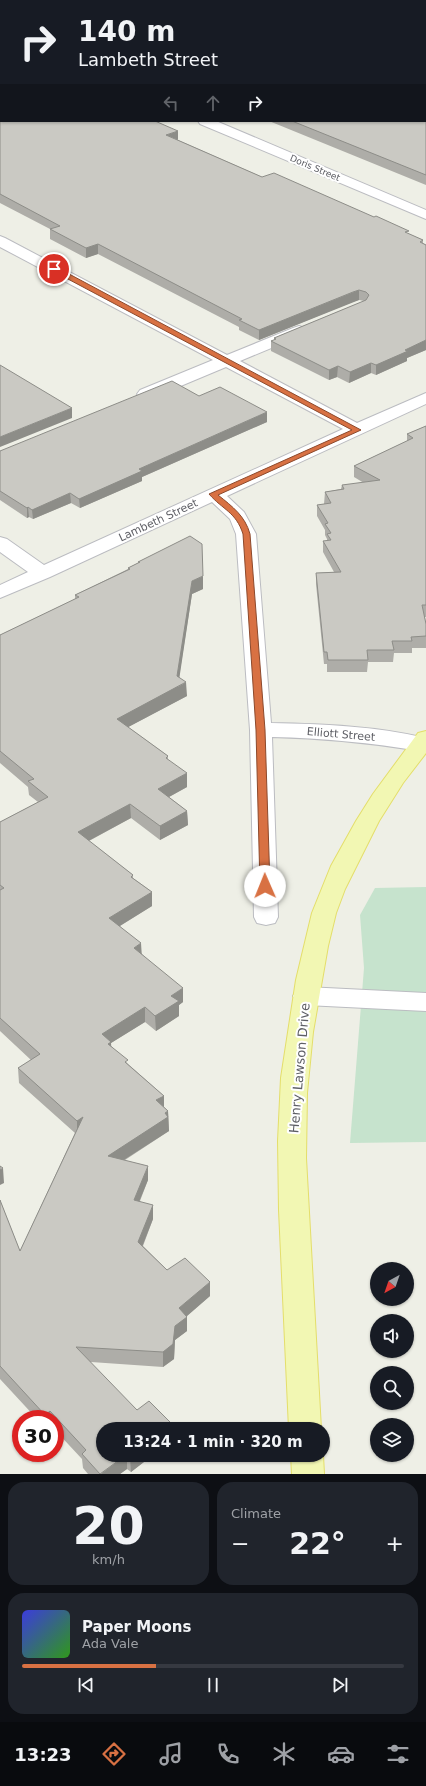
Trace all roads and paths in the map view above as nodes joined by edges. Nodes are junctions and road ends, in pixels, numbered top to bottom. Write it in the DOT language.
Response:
graph roads {
  1 [pos="207,122"];
  2 [pos="426,215"];
  3 [pos="0,240"];
  4 [pos="315,324"];
  5 [pos="227,361"];
  6 [pos="426,398"];
  7 [pos="131,400"];
  8 [pos="358,430"];
  9 [pos="213,494"];
  10 [pos="0,543"];
  11 [pos="43,572"];
  12 [pos="0,592"];
  13 [pos="261,730"];
  14 [pos="423,741"];
  15 [pos="266,917"];
  16 [pos="306,996"];
  17 [pos="426,1002"];
  18 [pos="305,1422"];
  19 [pos="307,1462"];
  20 [pos="308,1474"];
  1 -- 2 [label="street, Doris Street"];
  3 -- 5 [label="street"];
  4 -- 5 [label="street"];
  5 -- 7 [label="street"];
  5 -- 8 [label="street"];
  6 -- 8 [label="street, Lambeth Street"];
  8 -- 9 [label="street, Lambeth Street"];
  9 -- 11 [label="street, Lambeth Street"];
  9 -- 13 [label="street"];
  10 -- 11 [label="street"];
  11 -- 12 [label="street, Lambeth Street"];
  13 -- 14 [label="street, Elliott Street"];
  13 -- 15 [label="street"];
  14 -- 16 [label="main road, Henry Lawson Drive"];
  16 -- 17 [label="street"];
  16 -- 18 [label="main road, Henry Lawson Drive"];
  19 -- 20 [label="main road"];
}
